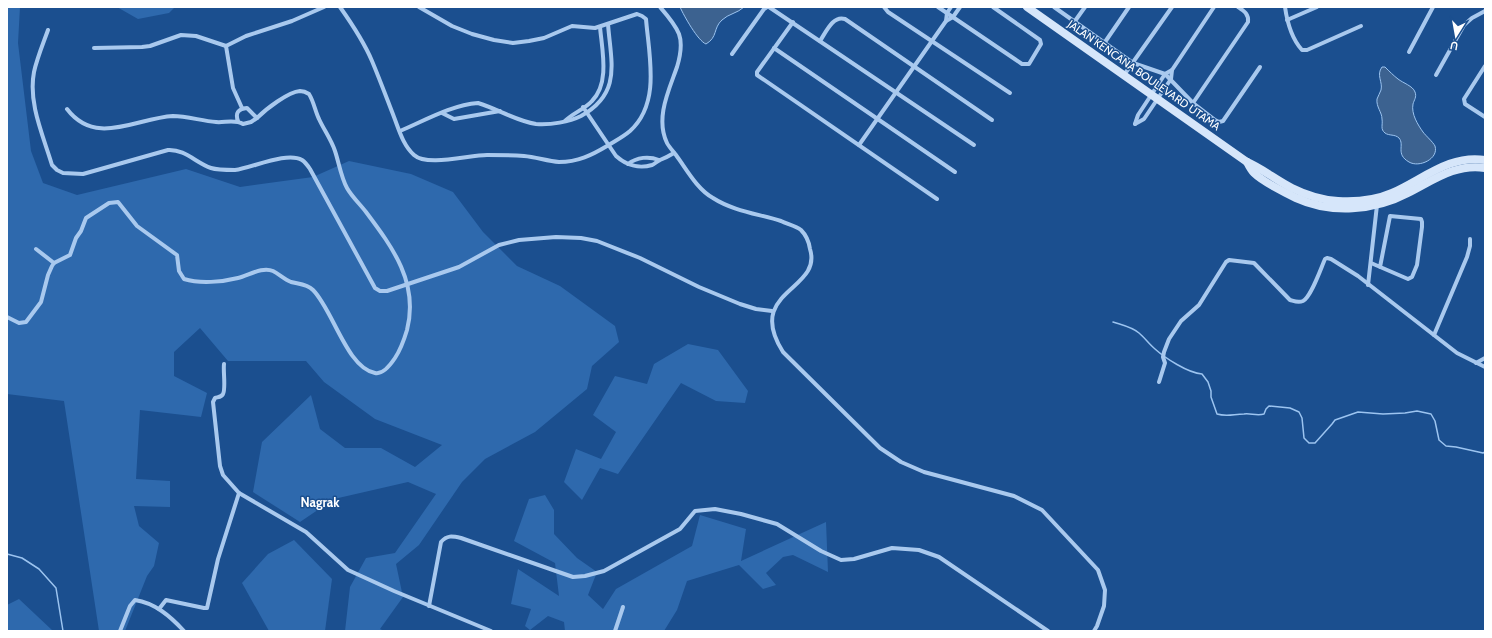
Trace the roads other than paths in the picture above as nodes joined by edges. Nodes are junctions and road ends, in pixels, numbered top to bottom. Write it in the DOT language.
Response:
graph roads {
  1 [pos="324,7"];
  2 [pos="340,7"];
  3 [pos="419,7"];
  4 [pos="660,7"];
  5 [pos="768,7"];
  6 [pos="884,7"];
  7 [pos="938,7"];
  8 [pos="951,7"];
  9 [pos="960,7"];
  10 [pos="993,7"];
  11 [pos="1027,7"];
  12 [pos="1054,7"];
  13 [pos="1085,7"];
  14 [pos="1129,7"];
  15 [pos="1172,7"];
  16 [pos="1214,7"];
  17 [pos="1238,7"];
  18 [pos="1285,7"];
  19 [pos="1317,7"];
  20 [pos="1433,7"];
  21 [pos="1485,11"];
  22 [pos="947,13"];
  23 [pos="953,17"];
  24 [pos="1287,20"];
  25 [pos="946,21"];
  26 [pos="1075,21"];
  27 [pos="793,22"];
  28 [pos="608,24"];
  29 [pos="1360,26"];
  30 [pos="600,27"];
  31 [pos="48,30"];
  32 [pos="820,41"];
  33 [pos="932,41"];
  34 [pos="1105,42"];
  35 [pos="226,46"];
  36 [pos="94,48"];
  37 [pos="774,48"];
  38 [pos="1409,52"];
  39 [pos="732,54"];
  40 [pos="1133,62"];
  41 [pos="914,66"];
  42 [pos="1485,66"];
  43 [pos="1260,67"];
  44 [pos="1172,70"];
  45 [pos="1165,74"];
  46 [pos="1436,75"];
  47 [pos="1124,76"];
  48 [pos="1171,79"];
  49 [pos="896,92"];
  50 [pos="1010,93"];
  51 [pos="1155,96"];
  52 [pos="1193,103"];
  53 [pos="583,107"];
  54 [pos="242,108"];
  55 [pos="67,110"];
  56 [pos="500,111"];
  57 [pos="442,113"];
  58 [pos="587,113"];
  59 [pos="1485,117"];
  60 [pos="257,118"];
  61 [pos="878,119"];
  62 [pos="992,120"];
  63 [pos="238,121"];
  64 [pos="565,121"];
  65 [pos="400,131"];
  66 [pos="608,145"];
  67 [pos="859,145"];
  68 [pos="974,146"];
  69 [pos="674,153"];
  70 [pos="659,160"];
  71 [pos="1485,160"];
  72 [pos="628,164"];
  73 [pos="1485,168"];
  74 [pos="955,172"];
  75 [pos="937,199"];
  76 [pos="1376,202"];
  77 [pos="1470,239"];
  78 [pos="36,249"];
  79 [pos="54,263"];
  80 [pos="1371,263"];
  81 [pos="1380,267"];
  82 [pos="408,284"];
  83 [pos="1368,285"];
  84 [pos="772,311"];
  85 [pos="7,317"];
  86 [pos="1434,335"];
  87 [pos="1485,358"];
  88 [pos="1476,363"];
  89 [pos="224,364"];
  90 [pos="1485,367"];
  91 [pos="1160,382"];
  92 [pos="239,493"];
  93 [pos="430,606"];
  94 [pos="622,607"];
  95 [pos="159,609"];
  96 [pos="120,631"];
  97 [pos="184,631"];
  98 [pos="491,631"];
  99 [pos="615,631"];
  100 [pos="1048,631"];
  101 [pos="1094,631"];
  1 -- 35 [label="street"];
  2 -- 65 [label="street"];
  3 -- 30 [label="street"];
  4 -- 69 [label="street"];
  5 -- 27 [label="street"];
  5 -- 39 [label="street"];
  6 -- 33 [label="street"];
  7 -- 22 [label="street"];
  8 -- 22 [label="street"];
  9 -- 23 [label="street"];
  10 -- 23 [label="street"];
  11 -- 47 [label="street, JALAN KENCANA BOULEVARD UTAMA"];
  12 -- 26 [label="street"];
  13 -- 26 [label="street"];
  14 -- 34 [label="street"];
  15 -- 40 [label="street"];
  16 -- 44 [label="street"];
  17 -- 52 [label="street"];
  18 -- 24 [label="street"];
  19 -- 24 [label="street"];
  20 -- 38 [label="street"];
  21 -- 46 [label="street"];
  22 -- 23 [label="street"];
  22 -- 25 [label="street"];
  23 -- 25 [label="street"];
  24 -- 29 [label="street"];
  25 -- 33 [label="street"];
  26 -- 34 [label="street"];
  27 -- 32 [label="street"];
  27 -- 37 [label="street"];
  28 -- 30 [label="street"];
  28 -- 58 [label="street"];
  28 -- 66 [label="street"];
  30 -- 53 [label="street"];
  31 -- 82 [label="street"];
  32 -- 41 [label="street"];
  32 -- 49 [label="street"];
  33 -- 41 [label="street"];
  33 -- 50 [label="street"];
  34 -- 40 [label="street"];
  35 -- 36 [label="street"];
  35 -- 54 [label="street"];
  37 -- 61 [label="street"];
  37 -- 67 [label="street"];
  40 -- 45 [label="street"];
  40 -- 47 [label="street"];
  41 -- 49 [label="street"];
  41 -- 62 [label="street"];
  42 -- 59 [label="street"];
  43 -- 52 [label="street"];
  44 -- 45 [label="street"];
  44 -- 48 [label="street"];
  45 -- 48 [label="street"];
  45 -- 51 [label="street"];
  47 -- 51 [label="street, JALAN KENCANA BOULEVARD UTAMA"];
  48 -- 51 [label="street"];
  48 -- 52 [label="street"];
  49 -- 61 [label="street"];
  49 -- 68 [label="street"];
  51 -- 51 [label="street"];
  51 -- 76 [label="street, JALAN KENCANA BOULEVARD UTAMA"];
  53 -- 58 [label="street"];
  53 -- 64 [label="street"];
  54 -- 60 [label="street"];
  54 -- 63 [label="street"];
  55 -- 63 [label="street"];
  56 -- 57 [label="street"];
  56 -- 57 [label="street"];
  56 -- 64 [label="street"];
  57 -- 65 [label="street"];
  58 -- 64 [label="street"];
  58 -- 66 [label="street"];
  60 -- 63 [label="street"];
  60 -- 82 [label="street"];
  61 -- 67 [label="street"];
  61 -- 74 [label="street"];
  65 -- 66 [label="street"];
  66 -- 72 [label="street"];
  67 -- 75 [label="street"];
  69 -- 70 [label="street"];
  69 -- 84 [label="street"];
  70 -- 72 [label="street"];
  70 -- 72 [label="street"];
  71 -- 76 [label="street, JALAN KENCANA BOULEVARD UTAMA"];
  73 -- 76 [label="street, JALAN KENCANA BOULEVARD UTAMA"];
  76 -- 80 [label="street"];
  77 -- 86 [label="street"];
  78 -- 79 [label="street"];
  79 -- 82 [label="street"];
  79 -- 85 [label="street"];
  80 -- 81 [label="street"];
  80 -- 83 [label="street"];
  81 -- 81 [label="street"];
  82 -- 84 [label="street"];
  83 -- 86 [label="street"];
  83 -- 91 [label="street"];
  84 -- 101 [label="street"];
  86 -- 88 [label="street"];
  87 -- 88 [label="street"];
  88 -- 90 [label="street"];
  89 -- 92 [label="street"];
  92 -- 93 [label="street"];
  92 -- 95 [label="street"];
  93 -- 98 [label="street"];
  93 -- 100 [label="street"];
  94 -- 99 [label="street"];
  95 -- 96 [label="street"];
  95 -- 97 [label="street"];
}
